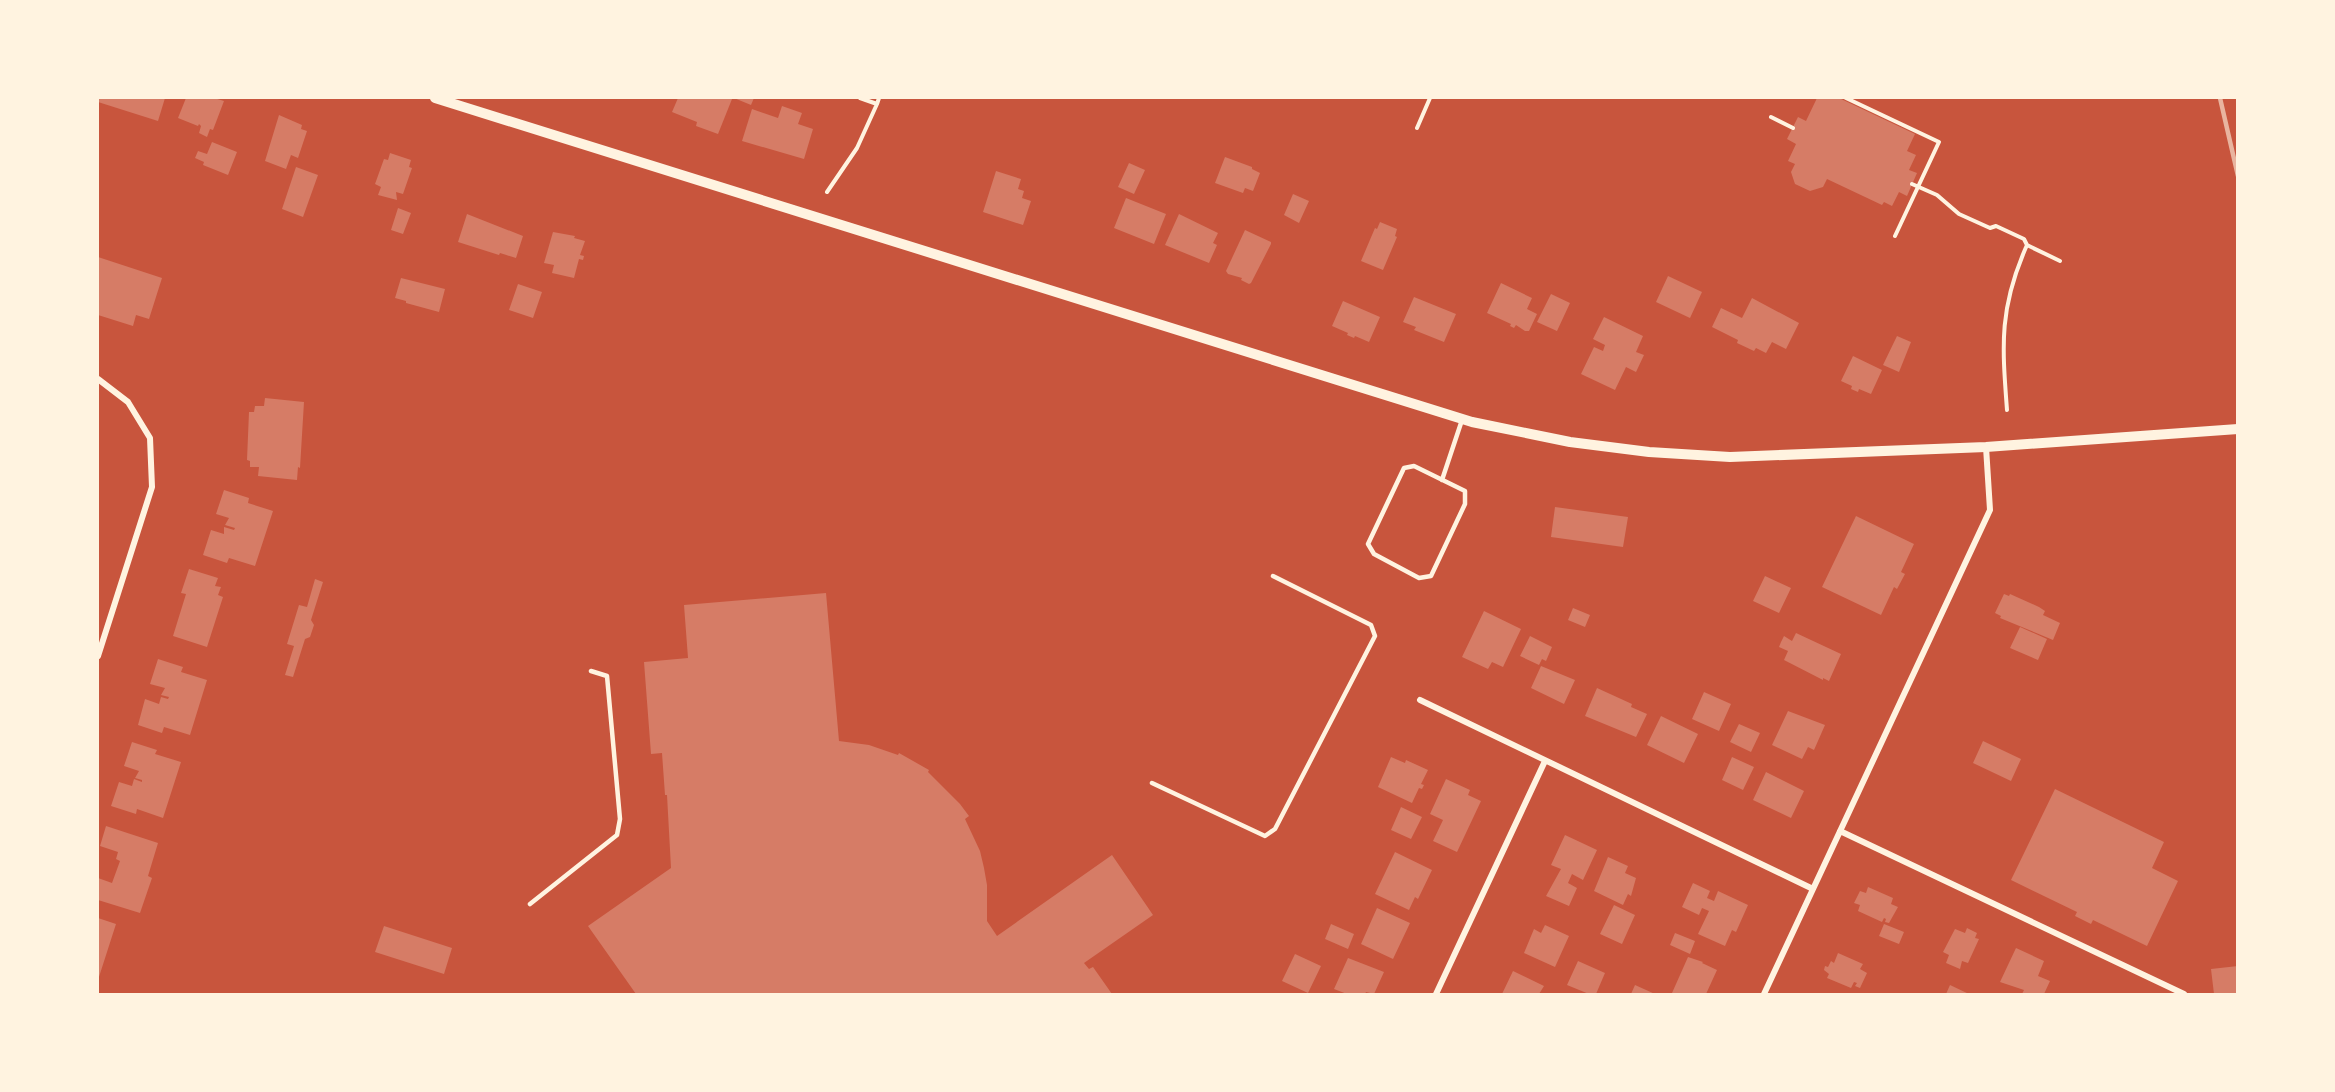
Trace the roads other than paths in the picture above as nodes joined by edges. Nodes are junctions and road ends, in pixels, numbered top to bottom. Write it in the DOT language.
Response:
graph roads {
  1 [pos="435,98"];
  2 [pos="98,379"];
  3 [pos="1462,419"];
  4 [pos="2238,429"];
  5 [pos="1986,447"];
  6 [pos="1442,480"];
  7 [pos="1273,576"];
  8 [pos="98,656"];
  9 [pos="591,671"];
  10 [pos="1420,700"];
  11 [pos="1545,761"];
  12 [pos="1152,783"];
  13 [pos="1840,831"];
  14 [pos="1813,889"];
  15 [pos="530,904"];
  16 [pos="1436,994"];
  17 [pos="1764,994"];
  18 [pos="2184,994"];
  1 -- 3 [label="street"];
  2 -- 8 [label="street"];
  3 -- 5 [label="street"];
  3 -- 6 [label="lane"];
  4 -- 5 [label="street"];
  5 -- 13 [label="street"];
  6 -- 6 [label="lane"];
  7 -- 12 [label="lane"];
  9 -- 15 [label="lane"];
  10 -- 11 [label="street"];
  11 -- 14 [label="street"];
  11 -- 16 [label="street"];
  13 -- 14 [label="street"];
  13 -- 18 [label="street"];
  14 -- 17 [label="street"];
}
